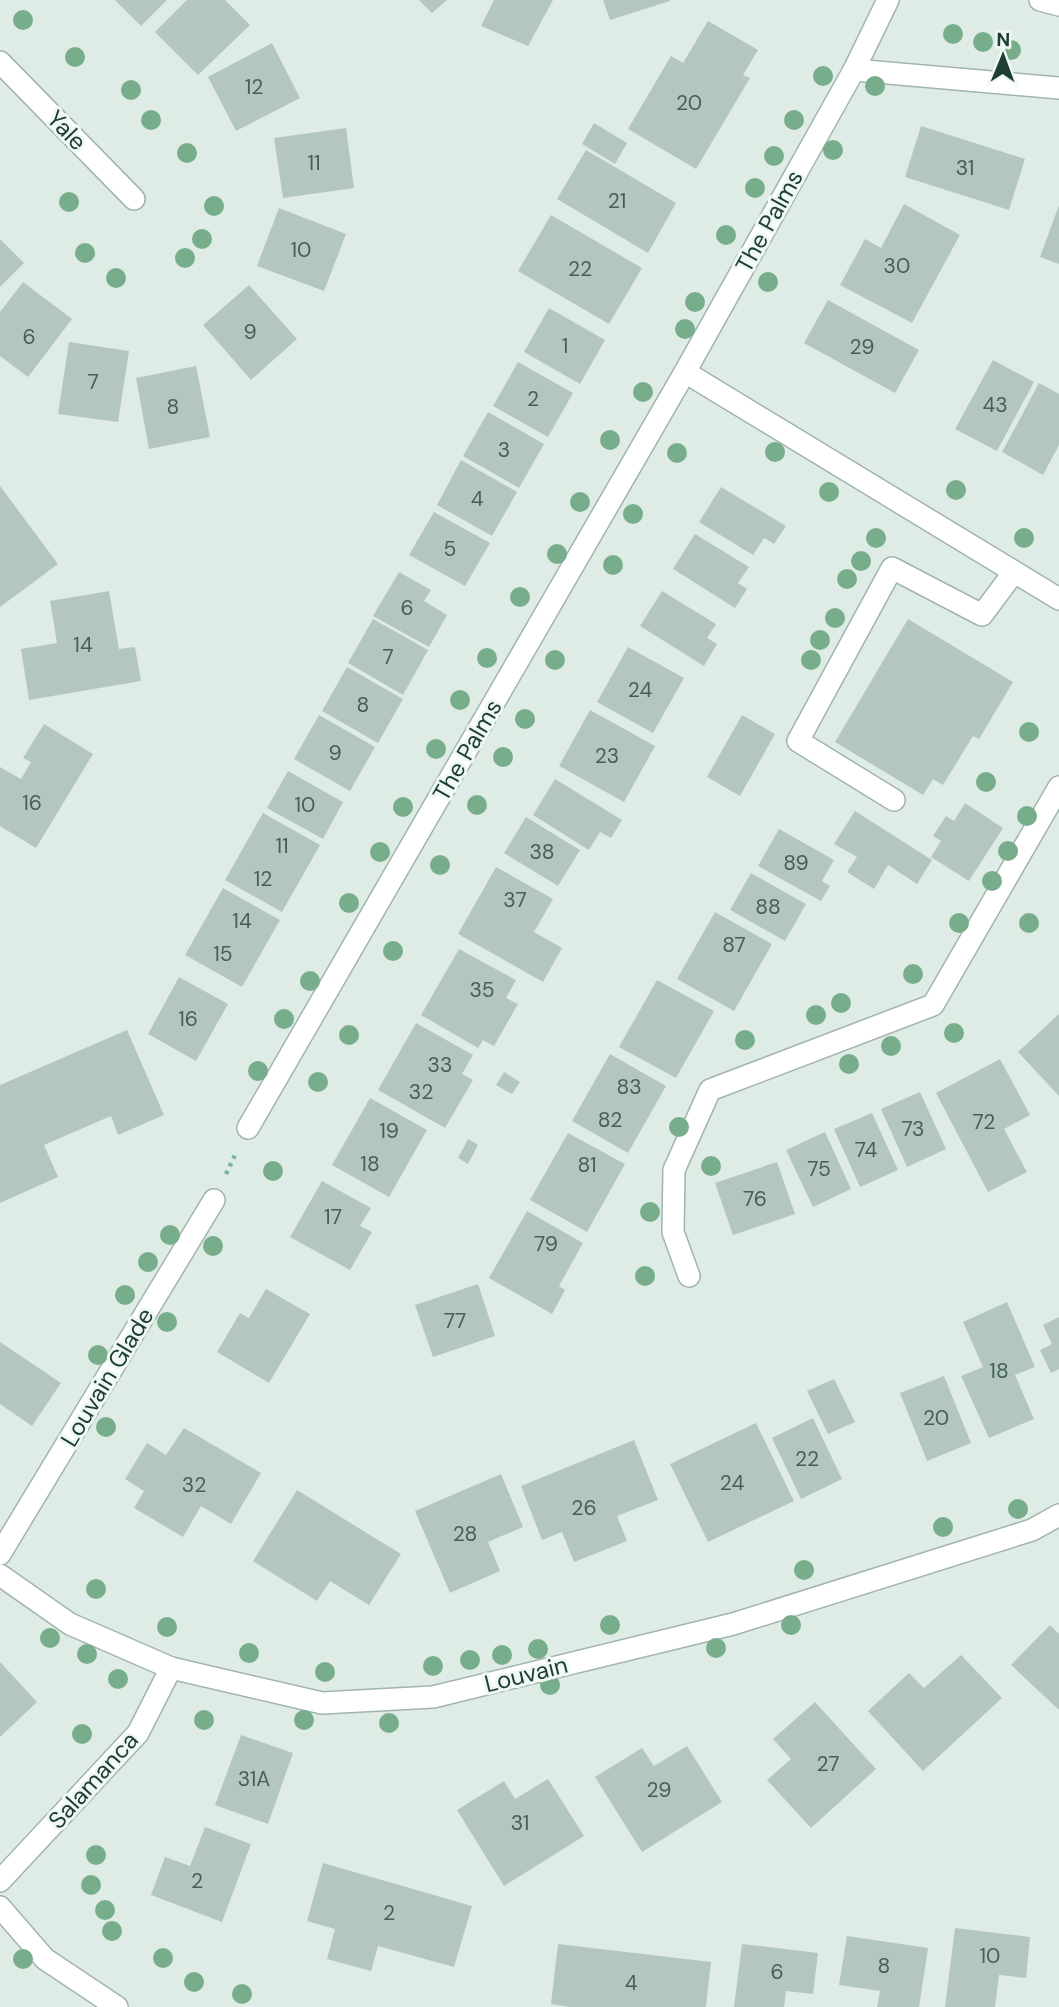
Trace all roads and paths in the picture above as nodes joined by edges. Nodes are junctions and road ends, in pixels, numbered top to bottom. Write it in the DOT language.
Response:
graph roads {
  1 [pos="888,0"];
  2 [pos="1040,0"];
  3 [pos="1059,5"];
  4 [pos="0,62"];
  5 [pos="854,70"];
  6 [pos="1059,88"];
  7 [pos="134,199"];
  8 [pos="685,372"];
  9 [pos="1014,572"];
  10 [pos="1059,599"];
  11 [pos="1059,787"];
  12 [pos="894,800"];
  13 [pos="248,1128"];
  14 [pos="214,1200"];
  15 [pos="689,1276"];
  16 [pos="1059,1515"];
  17 [pos="0,1555"];
  18 [pos="0,1575"];
  19 [pos="171,1668"];
  20 [pos="0,1881"];
  21 [pos="0,1907"];
  22 [pos="117,2007"];
  1 -- 5 [label="street, The Palms"];
  2 -- 3 [label="street"];
  4 -- 7 [label="street, Yale"];
  5 -- 6 [label="street"];
  5 -- 8 [label="street, The Palms"];
  8 -- 9 [label="street"];
  8 -- 13 [label="street, The Palms"];
  9 -- 10 [label="street"];
  9 -- 12 [label="street"];
  11 -- 15 [label="street"];
  13 -- 14 [label="path"];
  14 -- 17 [label="street, Louvain Glade"];
  16 -- 19 [label="street, Louvain"];
  18 -- 19 [label="street, Louvain"];
  19 -- 20 [label="street, Salamanca"];
  21 -- 22 [label="street"];
}
